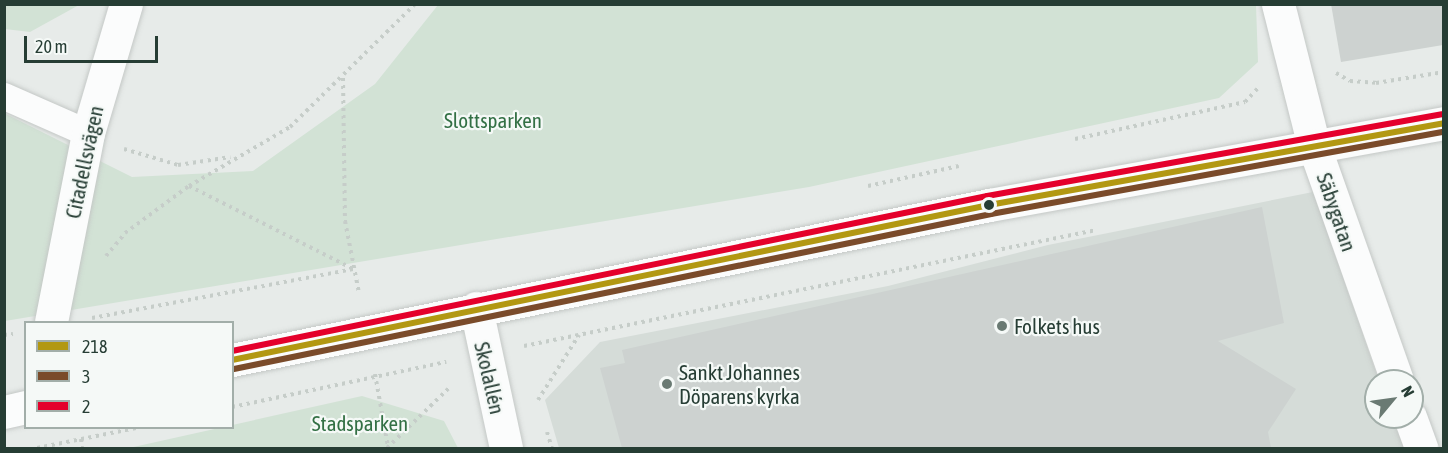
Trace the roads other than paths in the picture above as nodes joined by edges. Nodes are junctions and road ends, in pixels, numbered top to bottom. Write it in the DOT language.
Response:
graph roads {
  1 [pos="126,4"];
  2 [pos="1278,4"];
  3 [pos="4,96"];
  4 [pos="1443,123"];
  5 [pos="88,133"];
  6 [pos="1314,146"];
  7 [pos="476,308"];
  8 [pos="66,321"];
  9 [pos="234,360"];
  10 [pos="1393,369"];
  11 [pos="24,407"];
  12 [pos="4,412"];
  13 [pos="1414,429"];
  14 [pos="506,448"];
  15 [pos="1421,448"];
  1 -- 5 [label="street, Citadellsvägen"];
  2 -- 6 [label="street, Säbygatan"];
  3 -- 5 [label="lane"];
  4 -- 6 [label="street"];
  5 -- 8 [label="street, Citadellsvägen"];
  6 -- 7 [label="street"];
  6 -- 10 [label="street, Säbygatan"];
  7 -- 9 [label="street"];
  7 -- 14 [label="street, Skolallén"];
  11 -- 12 [label="street"];
  13 -- 15 [label="street"];
}
